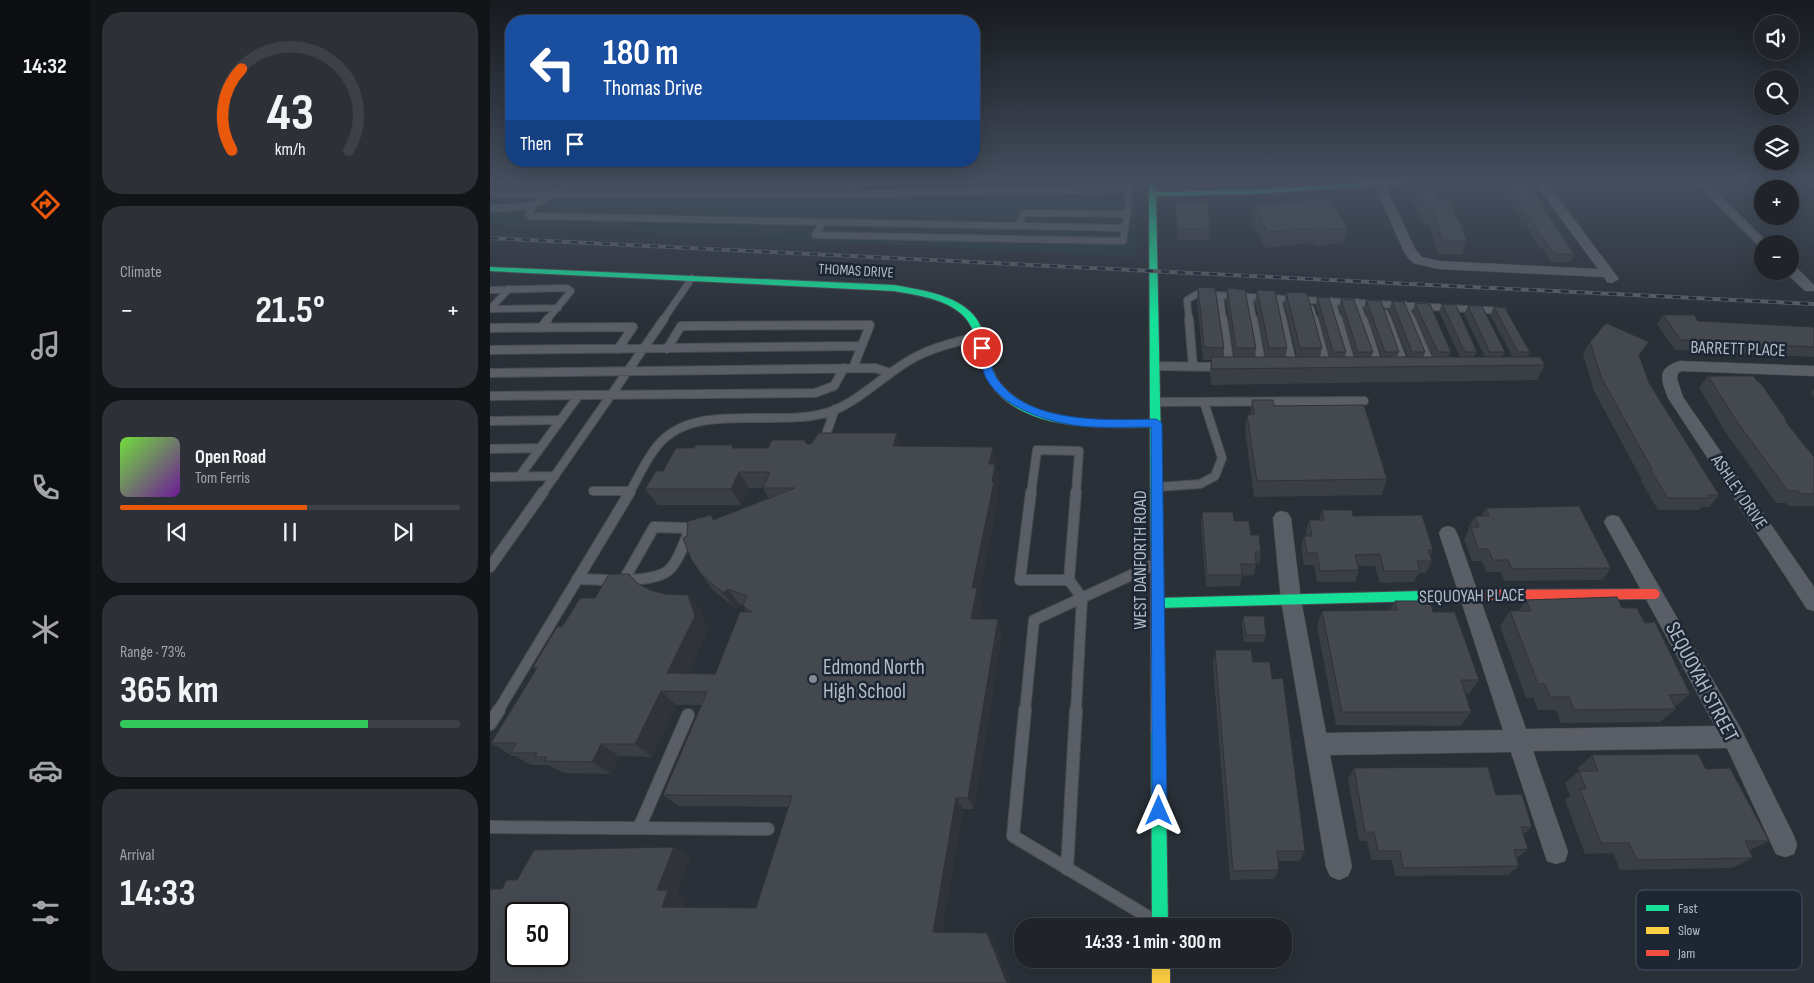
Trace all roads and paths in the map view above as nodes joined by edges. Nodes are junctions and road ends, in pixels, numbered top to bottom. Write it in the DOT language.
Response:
graph roads {
  1 [pos="819,228"];
  2 [pos="1117,228"];
  3 [pos="1124,228"];
  4 [pos="1153,228"];
  5 [pos="1399,228"];
  6 [pos="1574,228"];
  7 [pos="490,270"];
  8 [pos="692,278"];
  9 [pos="1799,278"];
  10 [pos="1810,288"];
  11 [pos="509,289"];
  12 [pos="490,290"];
  13 [pos="1220,296"];
  14 [pos="1248,297"];
  15 [pos="1278,299"];
  16 [pos="1309,300"];
  17 [pos="1332,301"];
  18 [pos="1356,302"];
  19 [pos="1382,304"];
  20 [pos="1405,305"];
  21 [pos="1430,306"];
  22 [pos="558,308"];
  23 [pos="1456,308"];
  24 [pos="490,309"];
  25 [pos="1481,309"];
  26 [pos="1434,315"];
  27 [pos="1460,316"];
  28 [pos="1485,317"];
  29 [pos="1509,320"];
  30 [pos="490,328"];
  31 [pos="541,328"];
  32 [pos="979,336"];
  33 [pos="861,346"];
  34 [pos="618,349"];
  35 [pos="643,349"];
  36 [pos="667,349"];
  37 [pos="490,350"];
  38 [pos="1155,366"];
  39 [pos="1192,367"];
  40 [pos="1251,367"];
  41 [pos="1302,367"];
  42 [pos="1319,367"];
  43 [pos="1340,367"];
  44 [pos="1361,367"];
  45 [pos="1370,367"];
  46 [pos="1379,367"];
  47 [pos="1388,367"];
  48 [pos="1396,367"];
  49 [pos="1405,367"];
  50 [pos="1414,367"];
  51 [pos="1422,367"];
  52 [pos="1431,367"];
  53 [pos="1440,367"];
  54 [pos="848,368"];
  55 [pos="1814,370"];
  56 [pos="628,371"];
  57 [pos="490,373"];
  58 [pos="890,373"];
  59 [pos="1669,379"];
  60 [pos="611,395"];
  61 [pos="490,396"];
  62 [pos="578,396"];
  63 [pos="1364,401"];
  64 [pos="1156,402"];
  65 [pos="1204,402"];
  66 [pos="835,409"];
  67 [pos="561,420"];
  68 [pos="490,421"];
  69 [pos="1156,423"];
  70 [pos="540,448"];
  71 [pos="490,449"];
  72 [pos="818,455"];
  73 [pos="555,476"];
  74 [pos="490,477"];
  75 [pos="519,477"];
  76 [pos="1157,487"];
  77 [pos="593,491"];
  78 [pos="630,491"];
  79 [pos="1282,518"];
  80 [pos="1613,522"];
  81 [pos="1448,533"];
  82 [pos="1157,563"];
  83 [pos="490,567"];
  84 [pos="625,578"];
  85 [pos="577,579"];
  86 [pos="1069,580"];
  87 [pos="1654,594"];
  88 [pos="1470,595"];
  89 [pos="1082,598"];
  90 [pos="1291,600"];
  91 [pos="1158,603"];
  92 [pos="1814,603"];
  93 [pos="688,715"];
  94 [pos="490,724"];
  95 [pos="1733,737"];
  96 [pos="1519,741"];
  97 [pos="1318,744"];
  98 [pos="490,827"];
  99 [pos="638,828"];
  100 [pos="768,829"];
  101 [pos="1785,845"];
  102 [pos="1556,852"];
  103 [pos="1339,867"];
  104 [pos="1067,869"];
  105 [pos="1148,918"];
  106 [pos="1160,918"];
  107 [pos="1160,968"];
  108 [pos="1161,983"];
  1 -- 3 [label="lane"];
  2 -- 3 [label="lane"];
  4 -- 38 [label="street, WEST DANFORTH ROAD"];
  5 -- 6 [label="street"];
  7 -- 8 [label="street, THOMAS DRIVE"];
  8 -- 32 [label="street, THOMAS DRIVE"];
  8 -- 35 [label="lane"];
  9 -- 10 [label="street"];
  11 -- 12 [label="lane"];
  11 -- 22 [label="lane"];
  11 -- 24 [label="lane"];
  13 -- 14 [label="lane"];
  13 -- 39 [label="lane"];
  13 -- 39 [label="lane"];
  14 -- 15 [label="lane"];
  14 -- 40 [label="lane"];
  15 -- 16 [label="lane"];
  15 -- 41 [label="lane"];
  16 -- 17 [label="lane"];
  16 -- 43 [label="lane"];
  17 -- 18 [label="lane"];
  17 -- 43 [label="lane"];
  18 -- 19 [label="lane"];
  18 -- 46 [label="lane"];
  19 -- 20 [label="lane"];
  19 -- 49 [label="lane"];
  20 -- 21 [label="lane"];
  20 -- 52 [label="lane"];
  21 -- 23 [label="lane"];
  21 -- 26 [label="lane"];
  22 -- 24 [label="lane"];
  22 -- 31 [label="lane"];
  23 -- 25 [label="lane"];
  23 -- 27 [label="lane"];
  25 -- 28 [label="lane"];
  25 -- 29 [label="lane"];
  30 -- 31 [label="lane"];
  31 -- 34 [label="lane"];
  32 -- 58 [label="lane"];
  32 -- 69 [label="street, THOMAS DRIVE"];
  33 -- 36 [label="lane"];
  33 -- 36 [label="lane"];
  33 -- 54 [label="lane"];
  34 -- 35 [label="lane"];
  34 -- 37 [label="lane"];
  35 -- 36 [label="lane"];
  35 -- 56 [label="lane"];
  38 -- 39 [label="lane"];
  38 -- 64 [label="street, WEST DANFORTH ROAD"];
  42 -- 43 [label="lane"];
  43 -- 44 [label="lane"];
  45 -- 46 [label="lane"];
  46 -- 47 [label="lane"];
  48 -- 49 [label="lane"];
  49 -- 50 [label="lane"];
  51 -- 52 [label="lane"];
  52 -- 53 [label="lane"];
  54 -- 56 [label="lane"];
  54 -- 58 [label="lane"];
  54 -- 60 [label="lane"];
  55 -- 59 [label="street, BARRETT PLACE"];
  56 -- 57 [label="lane"];
  56 -- 60 [label="lane"];
  58 -- 66 [label="lane"];
  59 -- 92 [label="street, ASHLEY DRIVE"];
  60 -- 62 [label="lane"];
  60 -- 73 [label="lane"];
  61 -- 62 [label="lane"];
  62 -- 67 [label="lane"];
  63 -- 65 [label="lane"];
  64 -- 65 [label="lane"];
  64 -- 69 [label="street, WEST DANFORTH ROAD"];
  65 -- 76 [label="lane"];
  66 -- 72 [label="lane"];
  66 -- 78 [label="lane"];
  67 -- 68 [label="lane"];
  67 -- 70 [label="lane"];
  69 -- 76 [label="street, WEST DANFORTH ROAD"];
  70 -- 71 [label="lane"];
  70 -- 75 [label="lane"];
  73 -- 75 [label="lane"];
  73 -- 83 [label="lane"];
  74 -- 75 [label="lane"];
  76 -- 82 [label="street, WEST DANFORTH ROAD"];
  77 -- 78 [label="lane"];
  78 -- 85 [label="lane"];
  79 -- 90 [label="street"];
  80 -- 87 [label="street, SEQUOYAH STREET"];
  81 -- 88 [label="street"];
  82 -- 89 [label="lane"];
  82 -- 91 [label="street, WEST DANFORTH ROAD"];
  84 -- 84 [label="lane"];
  84 -- 85 [label="lane"];
  85 -- 94 [label="lane"];
  86 -- 86 [label="lane"];
  86 -- 89 [label="lane"];
  87 -- 88 [label="street, SEQUOYAH PLACE"];
  87 -- 95 [label="street, SEQUOYAH STREET"];
  88 -- 90 [label="street, SEQUOYAH PLACE"];
  88 -- 96 [label="street"];
  89 -- 104 [label="lane"];
  89 -- 104 [label="lane"];
  90 -- 91 [label="street, SEQUOYAH PLACE"];
  90 -- 97 [label="street"];
  91 -- 106 [label="street, WEST DANFORTH ROAD"];
  93 -- 99 [label="lane"];
  95 -- 96 [label="street"];
  95 -- 101 [label="street, SEQUOYAH STREET"];
  96 -- 97 [label="street"];
  96 -- 102 [label="street"];
  97 -- 103 [label="street"];
  98 -- 99 [label="lane"];
  99 -- 100 [label="lane"];
  104 -- 105 [label="lane"];
  107 -- 108 [label="street"];
}
